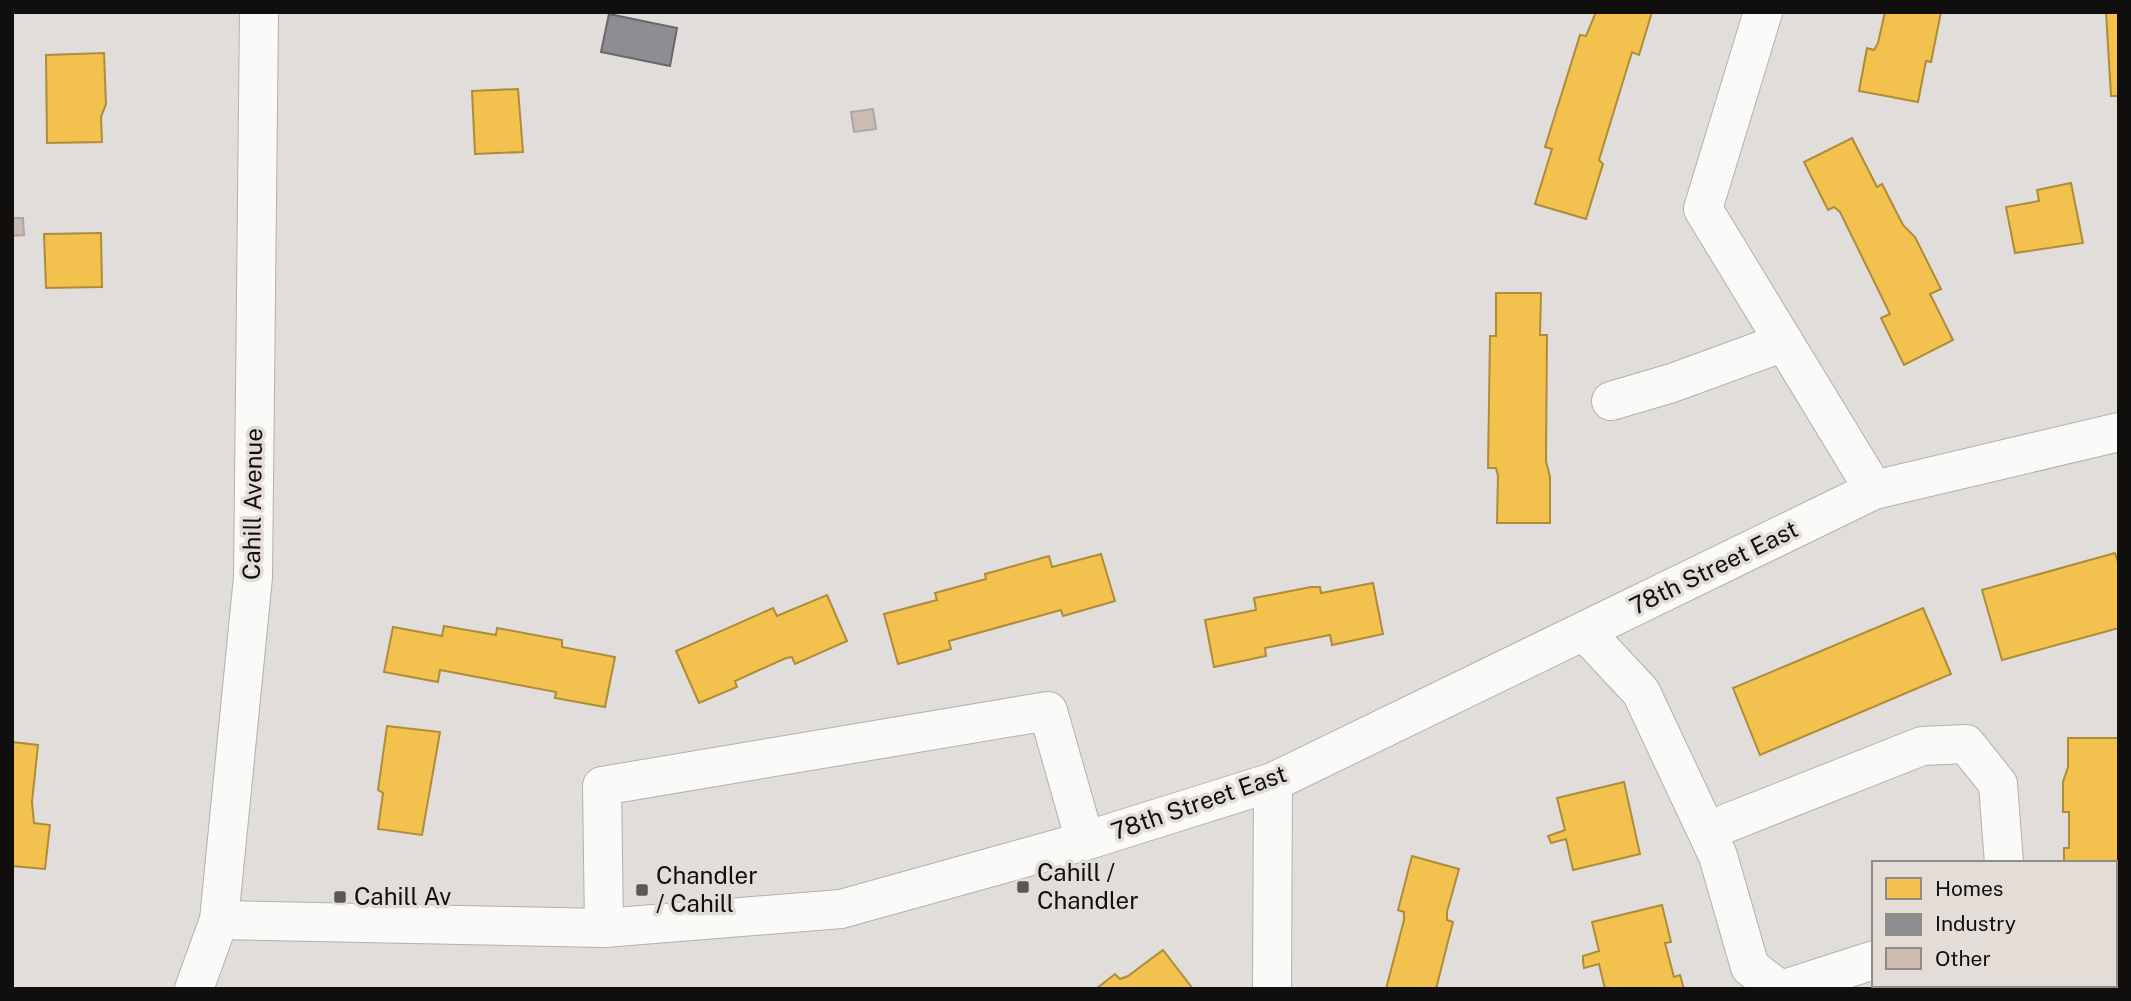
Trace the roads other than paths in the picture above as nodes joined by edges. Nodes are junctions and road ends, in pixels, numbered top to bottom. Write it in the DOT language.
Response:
graph roads {
  1 [pos="259,12"];
  2 [pos="1763,12"];
  3 [pos="1784,342"];
  4 [pos="1611,401"];
  5 [pos="2119,432"];
  6 [pos="1874,490"];
  7 [pos="1584,631"];
  8 [pos="1273,782"];
  9 [pos="1707,831"];
  10 [pos="1085,841"];
  11 [pos="2004,861"];
  12 [pos="219,920"];
  13 [pos="604,928"];
  14 [pos="1872,961"];
  15 [pos="194,989"];
  16 [pos="1272,989"];
  17 [pos="1781,989"];
  1 -- 12 [label="street, Cahill Avenue"];
  2 -- 3 [label="street"];
  3 -- 4 [label="street"];
  3 -- 6 [label="street"];
  5 -- 6 [label="street, 78th Street East"];
  6 -- 7 [label="street, 78th Street East"];
  7 -- 8 [label="street, 78th Street East"];
  7 -- 9 [label="street"];
  8 -- 10 [label="street, 78th Street East"];
  8 -- 16 [label="street"];
  9 -- 11 [label="street"];
  9 -- 17 [label="street"];
  10 -- 13 [label="street, 78th Street East"];
  10 -- 13 [label="street"];
  12 -- 13 [label="street, 78th Street East"];
  12 -- 15 [label="street, Cahill Avenue"];
  14 -- 17 [label="street"];
}
